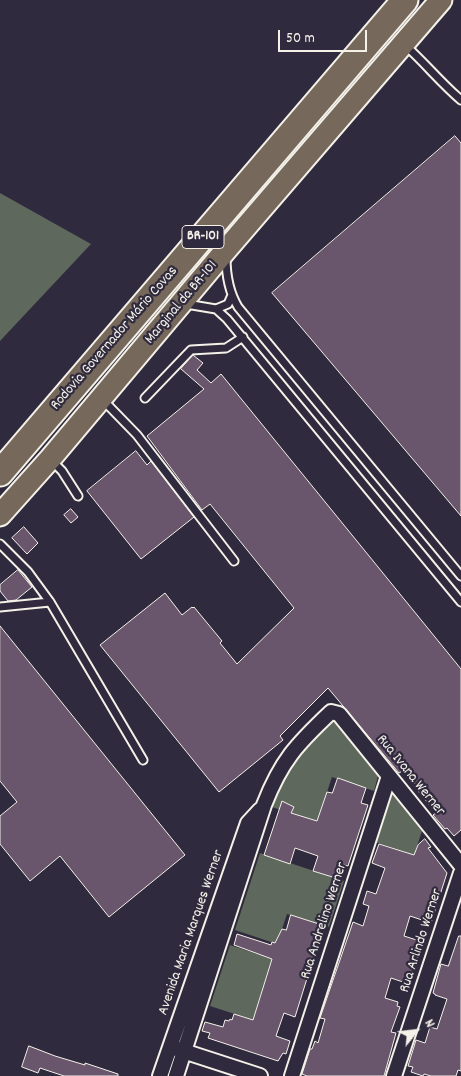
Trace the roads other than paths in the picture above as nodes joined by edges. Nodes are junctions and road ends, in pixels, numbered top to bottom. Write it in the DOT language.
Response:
graph roads {
  1 [pos="385,0"];
  2 [pos="405,0"];
  3 [pos="441,0"];
  4 [pos="404,44"];
  5 [pos="461,100"];
  6 [pos="225,252"];
  7 [pos="232,295"];
  8 [pos="181,304"];
  9 [pos="216,309"];
  10 [pos="243,337"];
  11 [pos="101,398"];
  12 [pos="145,398"];
  13 [pos="0,448"];
  14 [pos="50,459"];
  15 [pos="0,473"];
  16 [pos="78,496"];
  17 [pos="0,515"];
  18 [pos="0,544"];
  19 [pos="234,561"];
  20 [pos="461,576"];
  21 [pos="50,602"];
  22 [pos="461,602"];
  23 [pos="0,607"];
  24 [pos="331,712"];
  25 [pos="143,760"];
  26 [pos="389,776"];
  27 [pos="264,805"];
  28 [pos="461,865"];
  29 [pos="461,873"];
  30 [pos="170,1047"];
  31 [pos="184,1051"];
  32 [pos="160,1076"];
  33 [pos="176,1076"];
  34 [pos="260,1076"];
  35 [pos="292,1076"];
  36 [pos="394,1076"];
  1 -- 13 [label="highway, Rodovia Governador Mário Covas / BR-101"];
  2 -- 15 [label="highway, Rodovia Governador Mário Covas / BR-101"];
  3 -- 4 [label="main road, Marginal da BR-101"];
  4 -- 5 [label="lane"];
  4 -- 6 [label="main road, Marginal da BR-101"];
  6 -- 7 [label="lane"];
  6 -- 8 [label="main road, Marginal da BR-101"];
  7 -- 9 [label="lane"];
  7 -- 20 [label="lane"];
  8 -- 9 [label="lane"];
  8 -- 11 [label="main road, Marginal da BR-101"];
  9 -- 10 [label="lane"];
  10 -- 12 [label="lane"];
  10 -- 22 [label="lane"];
  11 -- 14 [label="main road, Marginal da BR-101"];
  11 -- 19 [label="lane"];
  14 -- 16 [label="lane"];
  14 -- 17 [label="main road, Marginal da BR-101"];
  18 -- 21 [label="lane"];
  21 -- 23 [label="lane"];
  21 -- 25 [label="lane"];
  24 -- 26 [label="street, Rua Ivana Werner"];
  24 -- 27 [label="street, Avenida Maria Marques Werner"];
  26 -- 28 [label="street, Rua Ivana Werner"];
  26 -- 35 [label="street, Rua Andrelino Werner"];
  27 -- 30 [label="street, Avenida Maria Marques Werner"];
  27 -- 31 [label="street, Avenida Maria Marques Werner"];
  29 -- 36 [label="street, Rua Arlindo Werner"];
  30 -- 31 [label="street"];
  30 -- 32 [label="street, Avenida Maria Marques Werner"];
  31 -- 33 [label="street, Avenida Maria Marques Werner"];
  31 -- 34 [label="street"];
}
